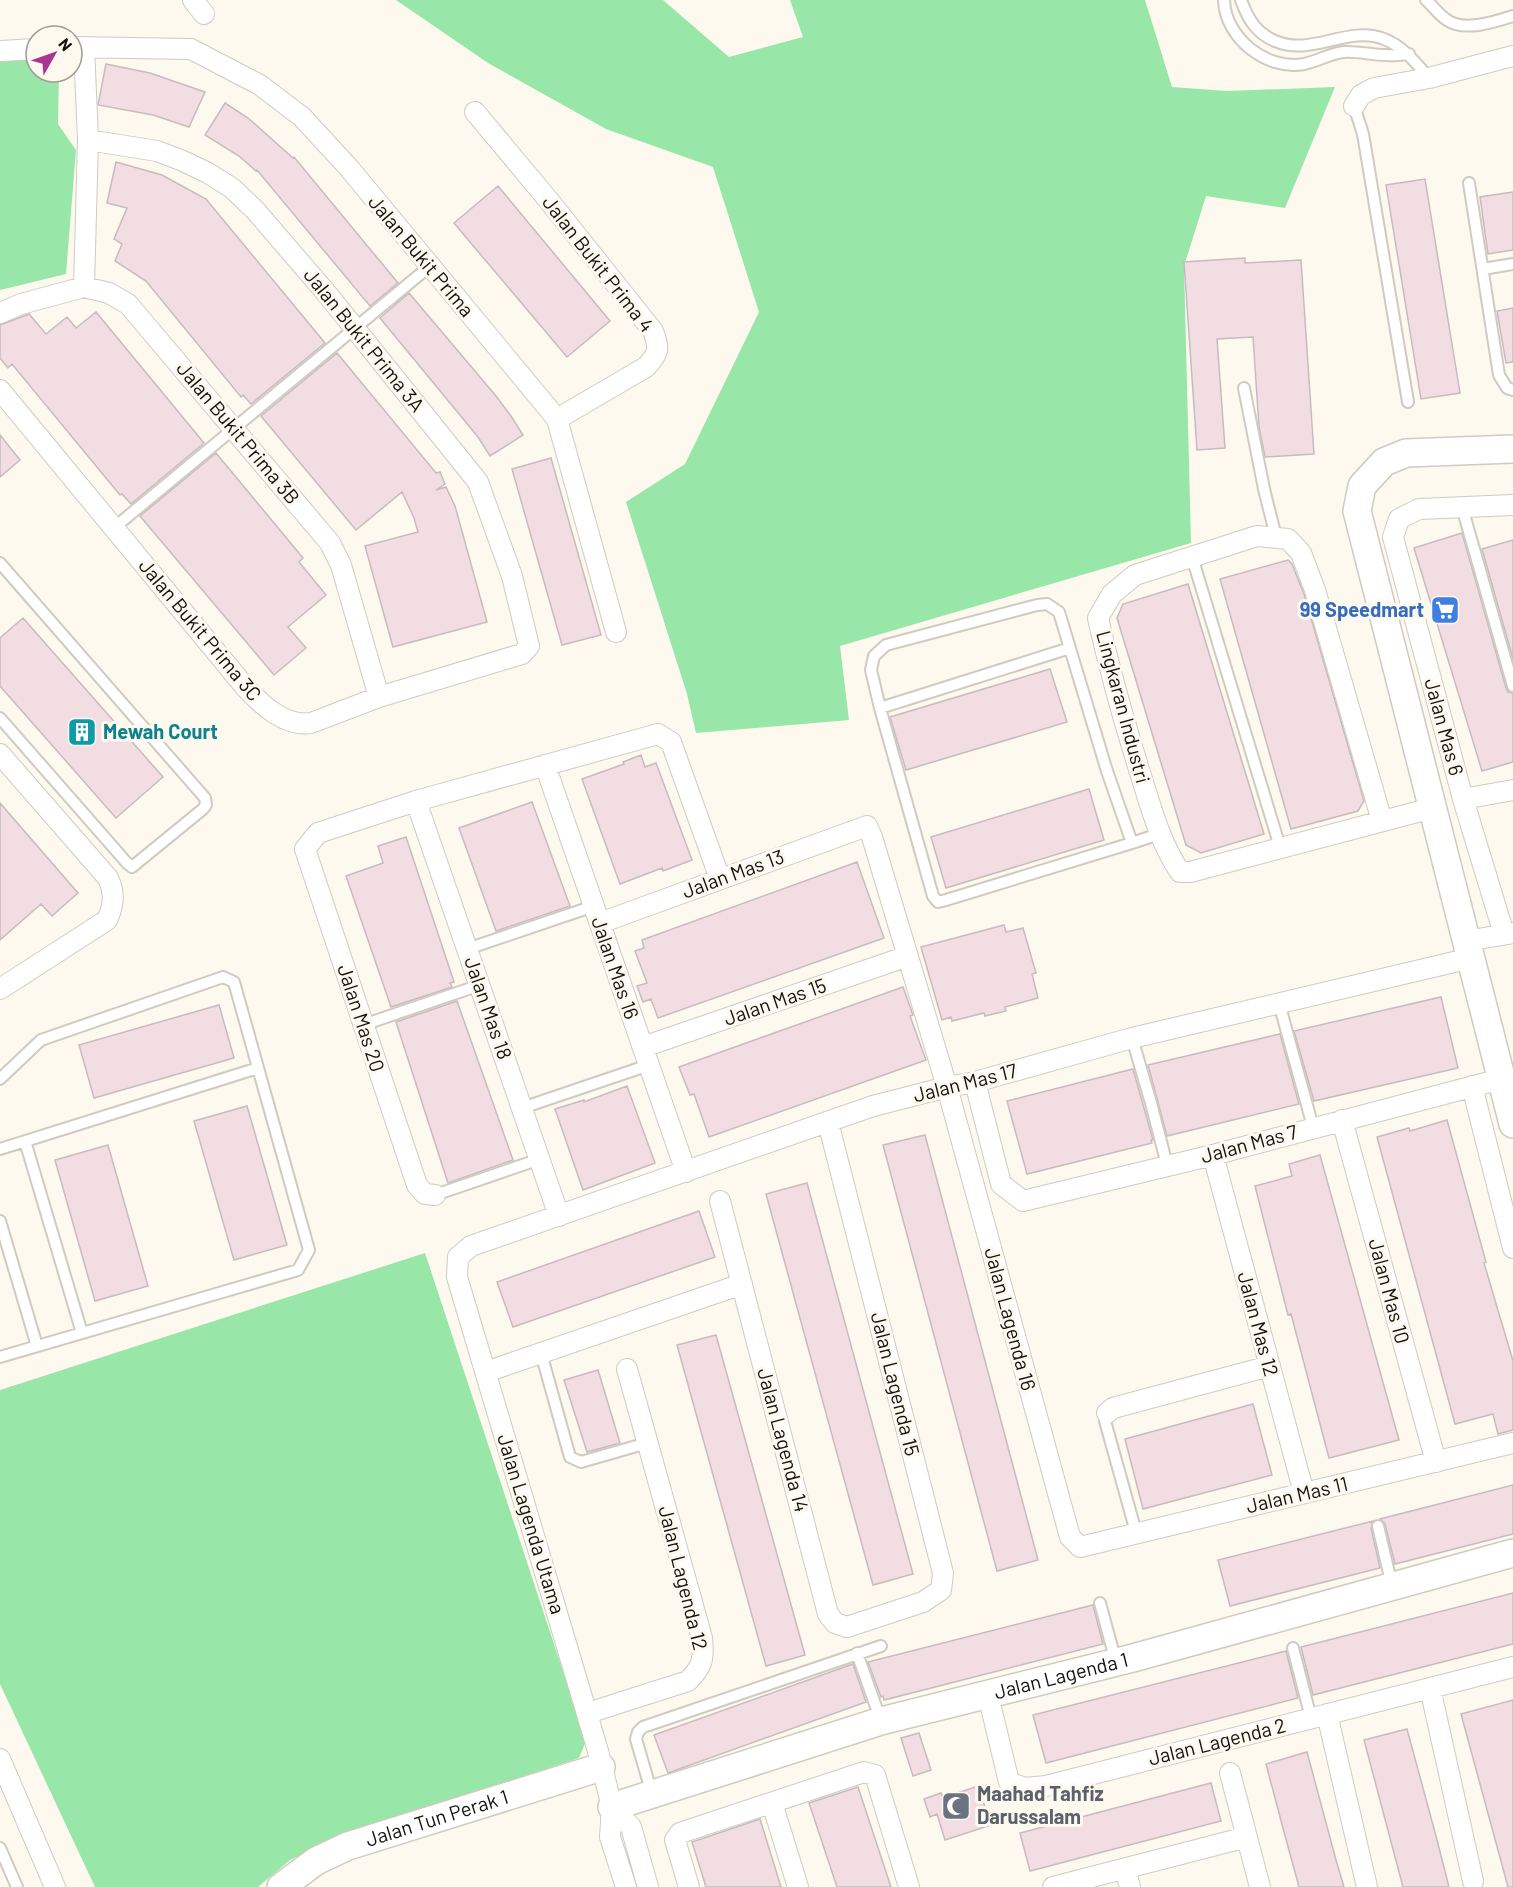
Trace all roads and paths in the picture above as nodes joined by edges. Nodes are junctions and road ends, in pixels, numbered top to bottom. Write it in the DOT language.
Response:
graph roads {
  1 [pos="1224,0"];
  2 [pos="1240,0"];
  3 [pos="1426,0"];
  4 [pos="1513,16"];
  5 [pos="0,45"];
  6 [pos="84,47"];
  7 [pos="24,50"];
  8 [pos="0,51"];
  9 [pos="1409,54"];
  10 [pos="1513,56"];
  11 [pos="1429,78"];
  12 [pos="82,84"];
  13 [pos="1354,106"];
  14 [pos="476,112"];
  15 [pos="88,140"];
  16 [pos="1469,183"];
  17 [pos="1513,264"];
  18 [pos="430,266"];
  19 [pos="1483,269"];
  20 [pos="84,286"];
  21 [pos="0,313"];
  22 [pos="354,329"];
  23 [pos="1244,388"];
  24 [pos="0,390"];
  25 [pos="1513,390"];
  26 [pos="1408,402"];
  27 [pos="557,419"];
  28 [pos="234,429"];
  29 [pos="1513,449"];
  30 [pos="1513,505"];
  31 [pos="1462,507"];
  32 [pos="114,527"];
  33 [pos="1276,537"];
  34 [pos="1192,557"];
  35 [pos="0,563"];
  36 [pos="616,632"];
  37 [pos="1418,632"];
  38 [pos="1389,637"];
  39 [pos="529,645"];
  40 [pos="1070,648"];
  41 [pos="1513,686"];
  42 [pos="379,698"];
  43 [pos="880,708"];
  44 [pos="0,718"];
  45 [pos="0,754"];
  46 [pos="545,765"];
  47 [pos="1513,790"];
  48 [pos="1463,799"];
  49 [pos="416,801"];
  50 [pos="1432,808"];
  51 [pos="1382,821"];
  52 [pos="867,826"];
  53 [pos="1159,834"];
  54 [pos="1132,843"];
  55 [pos="1280,847"];
  56 [pos="720,879"];
  57 [pos="597,915"];
  58 [pos="1508,933"];
  59 [pos="467,949"];
  60 [pos="1468,949"];
  61 [pos="908,956"];
  62 [pos="480,985"];
  63 [pos="1,986"];
  64 [pos="1279,1003"];
  65 [pos="363,1025"];
  66 [pos="1132,1038"];
  67 [pos="646,1056"];
  68 [pos="258,1068"];
  69 [pos="0,1078"];
  70 [pos="1501,1079"];
  71 [pos="975,1082"];
  72 [pos="1472,1086"];
  73 [pos="947,1087"];
  74 [pos="522,1108"];
  75 [pos="1342,1120"];
  76 [pos="828,1122"];
  77 [pos="1513,1124"];
  78 [pos="1313,1127"];
  79 [pos="25,1141"];
  80 [pos="0,1149"];
  81 [pos="1213,1155"];
  82 [pos="540,1159"];
  83 [pos="1167,1165"];
  84 [pos="686,1172"];
  85 [pos="435,1195"];
  86 [pos="720,1201"];
  87 [pos="559,1216"];
  88 [pos="0,1221"];
  89 [pos="471,1246"];
  90 [pos="1513,1248"];
  91 [pos="742,1284"];
  92 [pos="82,1333"];
  93 [pos="37,1346"];
  94 [pos="541,1353"];
  95 [pos="0,1357"];
  96 [pos="1270,1366"];
  97 [pos="627,1369"];
  98 [pos="486,1372"];
  99 [pos="1107,1413"];
  100 [pos="647,1443"];
  101 [pos="1513,1443"];
  102 [pos="1436,1462"];
  103 [pos="1304,1493"];
  104 [pos="1378,1526"];
  105 [pos="1136,1532"];
  106 [pos="1080,1547"];
  107 [pos="1513,1553"];
  108 [pos="1392,1587"];
  109 [pos="1100,1603"];
  110 [pos="888,1614"];
  111 [pos="881,1646"];
  112 [pos="1293,1648"];
  113 [pos="857,1653"];
  114 [pos="1116,1662"];
  115 [pos="1513,1667"];
  116 [pos="1430,1688"];
  117 [pos="988,1695"];
  118 [pos="588,1713"];
  119 [pos="1319,1716"];
  120 [pos="881,1721"];
  121 [pos="0,1759"];
  122 [pos="601,1767"];
  123 [pos="1230,1773"];
  124 [pos="652,1794"];
  125 [pos="772,1803"];
  126 [pos="612,1807"];
  127 [pos="1247,1837"];
  128 [pos="0,1848"];
  129 [pos="1128,1878"];
  130 [pos="1473,1881"];
  131 [pos="17,1887"];
  132 [pos="55,1887"];
  133 [pos="281,1887"];
  134 [pos="626,1887"];
  135 [pos="648,1887"];
  136 [pos="689,1887"];
  137 [pos="798,1887"];
  138 [pos="909,1887"];
  139 [pos="1053,1887"];
  140 [pos="1260,1887"];
  141 [pos="1367,1887"];
  1 -- 9 [label="lane"];
  2 -- 9 [label="lane"];
  3 -- 4 [label="lane"];
  5 -- 8 [label="street"];
  6 -- 18 [label="street, Jalan Bukit Prima"];
  7 -- 8 [label="street"];
  9 -- 11 [label="lane"];
  10 -- 11 [label="street"];
  11 -- 13 [label="street"];
  12 -- 15 [label="street"];
  13 -- 26 [label="lane"];
  14 -- 27 [label="street, Jalan Bukit Prima 4"];
  15 -- 20 [label="street"];
  15 -- 22 [label="street, Jalan Bukit Prima 3A"];
  16 -- 19 [label="lane"];
  17 -- 19 [label="lane"];
  18 -- 22 [label="lane"];
  18 -- 27 [label="street, Jalan Bukit Prima"];
  19 -- 25 [label="lane"];
  20 -- 21 [label="street"];
  20 -- 28 [label="street, Jalan Bukit Prima 3B"];
  22 -- 28 [label="lane"];
  22 -- 39 [label="street, Jalan Bukit Prima 3A"];
  23 -- 33 [label="lane"];
  24 -- 32 [label="street, Jalan Bukit Prima 3C"];
  27 -- 36 [label="street, Jalan Bukit Prima"];
  28 -- 32 [label="lane"];
  28 -- 42 [label="street, Jalan Bukit Prima 3B"];
  29 -- 38 [label="street"];
  30 -- 31 [label="street"];
  31 -- 37 [label="street, Jalan Mas 6"];
  31 -- 41 [label="lane"];
  32 -- 42 [label="street, Jalan Bukit Prima 3C"];
  33 -- 34 [label="street, Lingkaran Industri"];
  33 -- 51 [label="street"];
  34 -- 53 [label="street, Lingkaran Industri"];
  34 -- 55 [label="lane"];
  35 -- 44 [label="lane"];
  37 -- 38 [label="street"];
  37 -- 48 [label="street, Jalan Mas 6"];
  38 -- 50 [label="street"];
  39 -- 42 [label="street, Jalan Bukit Prima 3C"];
  40 -- 43 [label="lane"];
  40 -- 43 [label="lane"];
  40 -- 54 [label="lane"];
  43 -- 54 [label="lane"];
  45 -- 63 [label="street"];
  46 -- 49 [label="street"];
  46 -- 56 [label="street"];
  46 -- 57 [label="street, Jalan Mas 16"];
  47 -- 48 [label="street"];
  48 -- 58 [label="street, Jalan Mas 6"];
  49 -- 59 [label="street, Jalan Mas 18"];
  49 -- 65 [label="street, Jalan Mas 20"];
  50 -- 51 [label="street"];
  50 -- 60 [label="street"];
  51 -- 55 [label="street"];
  52 -- 56 [label="street, Jalan Mas 13"];
  52 -- 61 [label="street, Jalan Lagenda 16"];
  53 -- 54 [label="lane"];
  53 -- 55 [label="street, Lingkaran Industri"];
  56 -- 57 [label="street, Jalan Mas 13"];
  57 -- 59 [label="lane"];
  57 -- 67 [label="street, Jalan Mas 16"];
  58 -- 60 [label="street, Jalan Mas 17"];
  59 -- 62 [label="street, Jalan Mas 18"];
  60 -- 64 [label="street, Jalan Mas 17"];
  60 -- 70 [label="street"];
  61 -- 67 [label="street, Jalan Mas 15"];
  61 -- 73 [label="street, Jalan Lagenda 16"];
  62 -- 65 [label="lane"];
  62 -- 74 [label="street, Jalan Mas 18"];
  64 -- 66 [label="street, Jalan Mas 17"];
  64 -- 78 [label="lane"];
  65 -- 85 [label="street, Jalan Mas 20"];
  66 -- 71 [label="street, Jalan Mas 17"];
  66 -- 83 [label="lane"];
  67 -- 74 [label="lane"];
  67 -- 84 [label="street, Jalan Mas 16"];
  68 -- 69 [label="lane"];
  68 -- 79 [label="lane"];
  68 -- 92 [label="lane"];
  70 -- 72 [label="street, Jalan Mas 7"];
  70 -- 77 [label="street"];
  71 -- 73 [label="street, Jalan Mas 17"];
  71 -- 83 [label="street, Jalan Mas 7"];
  72 -- 75 [label="street, Jalan Mas 7"];
  72 -- 90 [label="street"];
  73 -- 76 [label="street, Jalan Mas 17"];
  73 -- 106 [label="street, Jalan Lagenda 16"];
  74 -- 82 [label="street, Jalan Mas 18"];
  75 -- 78 [label="street, Jalan Mas 7"];
  75 -- 102 [label="street, Jalan Mas 10"];
  76 -- 84 [label="street, Jalan Mas 17"];
  76 -- 110 [label="street, Jalan Lagenda 15"];
  78 -- 81 [label="street, Jalan Mas 7"];
  79 -- 80 [label="lane"];
  79 -- 92 [label="lane"];
  81 -- 83 [label="street, Jalan Mas 7"];
  81 -- 96 [label="street, Jalan Mas 12"];
  82 -- 85 [label="lane"];
  82 -- 87 [label="street, Jalan Mas 18"];
  84 -- 87 [label="street, Jalan Mas 17"];
  86 -- 91 [label="street, Jalan Lagenda 14"];
  87 -- 89 [label="street, Jalan Mas 17"];
  88 -- 93 [label="lane"];
  89 -- 98 [label="street, Jalan Lagenda Utama"];
  91 -- 94 [label="street"];
  91 -- 110 [label="street, Jalan Lagenda 14"];
  92 -- 93 [label="lane"];
  93 -- 95 [label="lane"];
  94 -- 98 [label="street"];
  94 -- 100 [label="lane"];
  96 -- 99 [label="street"];
  96 -- 103 [label="street, Jalan Mas 12"];
  97 -- 100 [label="street, Jalan Lagenda 12"];
  98 -- 118 [label="street, Jalan Lagenda Utama"];
  99 -- 105 [label="lane"];
  100 -- 118 [label="street, Jalan Lagenda 12"];
  101 -- 102 [label="street, Jalan Mas 11"];
  102 -- 103 [label="street, Jalan Mas 11"];
  103 -- 105 [label="street, Jalan Mas 11"];
  104 -- 108 [label="lane"];
  105 -- 106 [label="street, Jalan Mas 11"];
  107 -- 108 [label="street, Jalan Lagenda 1"];
  108 -- 114 [label="street, Jalan Lagenda 1"];
  109 -- 114 [label="lane"];
  111 -- 113 [label="lane"];
  112 -- 119 [label="lane"];
  113 -- 120 [label="lane"];
  113 -- 124 [label="lane"];
  114 -- 117 [label="street, Jalan Lagenda 1"];
  115 -- 116 [label="street, Jalan Lagenda 2"];
  116 -- 119 [label="street, Jalan Lagenda 2"];
  116 -- 130 [label="street"];
  117 -- 119 [label="street, Jalan Lagenda 2"];
  117 -- 120 [label="street, Jalan Lagenda 1"];
  118 -- 122 [label="street, Jalan Lagenda Utama"];
  119 -- 141 [label="street"];
  120 -- 124 [label="street, Jalan Lagenda 1"];
  121 -- 132 [label="street"];
  122 -- 126 [label="street, Jalan Lagenda Utama"];
  122 -- 133 [label="street, Jalan Tun Perak 1"];
  123 -- 127 [label="street"];
  124 -- 126 [label="street, Jalan Lagenda 1"];
  125 -- 136 [label="street"];
  125 -- 137 [label="street"];
  125 -- 138 [label="street"];
  126 -- 134 [label="street, Jalan Lagenda Utama"];
  126 -- 135 [label="street, Jalan Lagenda Utama"];
  127 -- 129 [label="street"];
  127 -- 140 [label="street"];
  128 -- 131 [label="lane"];
  129 -- 139 [label="street"];
}
